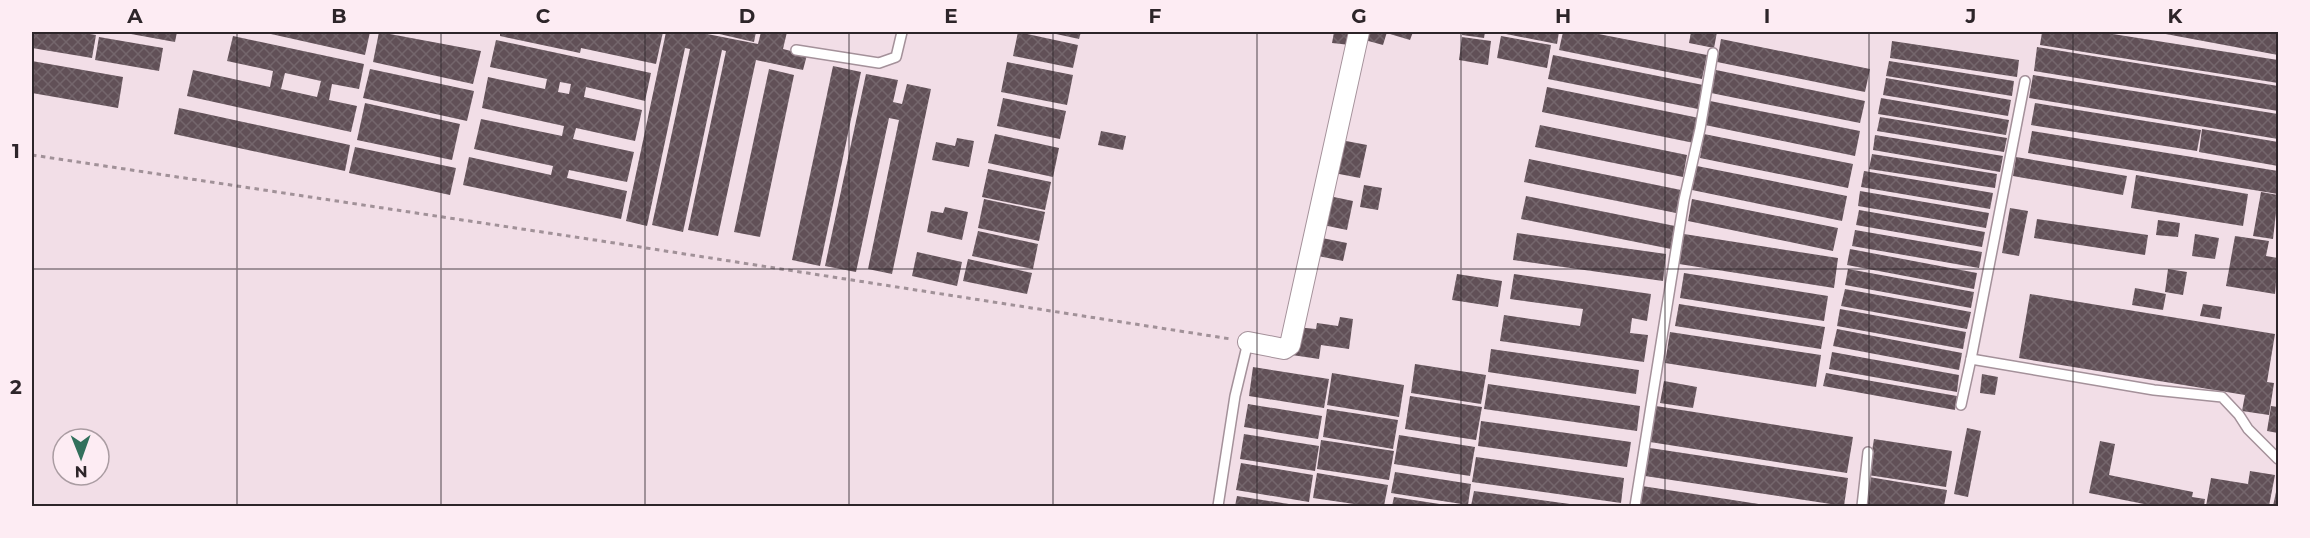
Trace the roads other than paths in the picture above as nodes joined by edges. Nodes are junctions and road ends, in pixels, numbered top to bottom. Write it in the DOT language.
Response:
graph roads {
  1 [pos="902,32"];
  2 [pos="1359,32"];
  3 [pos="796,50"];
  4 [pos="1713,53"];
  5 [pos="2025,81"];
  6 [pos="1248,342"];
  7 [pos="1971,359"];
  8 [pos="1961,405"];
  9 [pos="1868,452"];
  10 [pos="2278,459"];
  11 [pos="1218,507"];
  12 [pos="1635,507"];
  13 [pos="1862,507"];
  1 -- 3 [label="lane"];
  2 -- 6 [label="street"];
  4 -- 12 [label="lane"];
  5 -- 7 [label="lane"];
  6 -- 11 [label="lane"];
  7 -- 8 [label="lane"];
  7 -- 10 [label="lane"];
  9 -- 13 [label="lane"];
}
